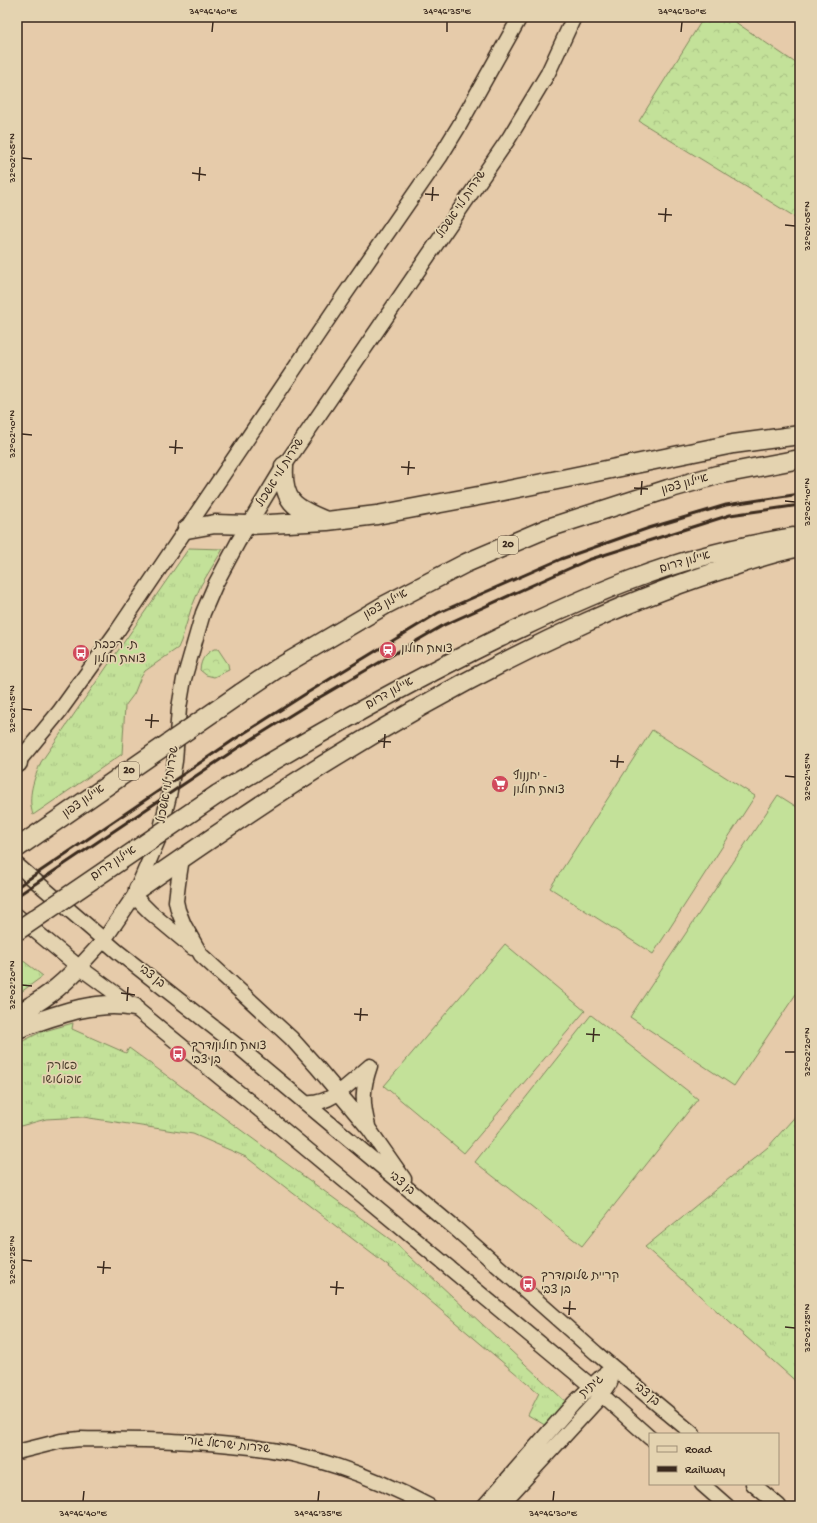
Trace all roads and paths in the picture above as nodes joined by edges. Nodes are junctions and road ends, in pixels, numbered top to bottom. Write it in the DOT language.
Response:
graph roads {
  1 [pos="520,17"];
  2 [pos="574,17"];
  3 [pos="800,435"];
  4 [pos="800,459"];
  5 [pos="284,466"];
  6 [pos="327,521"];
  7 [pos="248,524"];
  8 [pos="187,529"];
  9 [pos="800,536"];
  10 [pos="800,547"];
  11 [pos="17,763"];
  12 [pos="17,848"];
  13 [pos="182,858"];
  14 [pos="17,865"];
  15 [pos="136,893"];
  16 [pos="17,916"];
  17 [pos="17,930"];
  18 [pos="104,940"];
  19 [pos="201,955"];
  20 [pos="79,967"];
  21 [pos="134,1007"];
  22 [pos="17,1014"];
  23 [pos="17,1029"];
  24 [pos="338,1092"];
  25 [pos="305,1103"];
  26 [pos="369,1129"];
  27 [pos="414,1194"];
  28 [pos="614,1368"];
  29 [pos="596,1391"];
  30 [pos="692,1433"];
  31 [pos="649,1437"];
  32 [pos="17,1452"];
  33 [pos="703,1485"];
  34 [pos="754,1485"];
  35 [pos="429,1506"];
  36 [pos="484,1506"];
  37 [pos="500,1506"];
  38 [pos="727,1506"];
  39 [pos="779,1506"];
  1 -- 8 [label="main road"];
  2 -- 5 [label="main road, שדרות לוי אשכול"];
  3 -- 6 [label="highway"];
  4 -- 12 [label="highway, איילון צפון / 20, bridge"];
  5 -- 6 [label="highway"];
  5 -- 7 [label="main road, שדרות לוי אשכול"];
  6 -- 7 [label="highway"];
  7 -- 8 [label="highway"];
  7 -- 15 [label="main road, שדרות לוי אשכול"];
  8 -- 11 [label="main road"];
  9 -- 17 [label="highway, איילון דרום, bridge"];
  10 -- 13 [label="highway"];
  13 -- 15 [label="highway"];
  13 -- 19 [label="main road"];
  14 -- 18 [label="main road, בן צבי"];
  15 -- 18 [label="main road, שדרות לוי אשכול"];
  15 -- 19 [label="main road"];
  16 -- 20 [label="main road"];
  18 -- 20 [label="main road, שדרות לוי אשכול"];
  18 -- 25 [label="main road, בן צבי"];
  19 -- 24 [label="main road"];
  20 -- 21 [label="main road"];
  20 -- 22 [label="highway"];
  21 -- 23 [label="highway"];
  21 -- 29 [label="main road"];
  24 -- 25 [label="main road"];
  24 -- 26 [label="main road"];
  24 -- 26 [label="main road"];
  25 -- 27 [label="main road, בן צבי"];
  26 -- 27 [label="main road"];
  27 -- 28 [label="main road, בן צבי"];
  28 -- 29 [label="main road, גיתית"];
  28 -- 30 [label="main road, בן צבי"];
  29 -- 31 [label="main road"];
  29 -- 36 [label="main road, גיתית"];
  29 -- 37 [label="main road, גיתית"];
  32 -- 35 [label="main road, שדרות ישראל גורי"];
  33 -- 38 [label="main road"];
  34 -- 39 [label="main road"];
}
